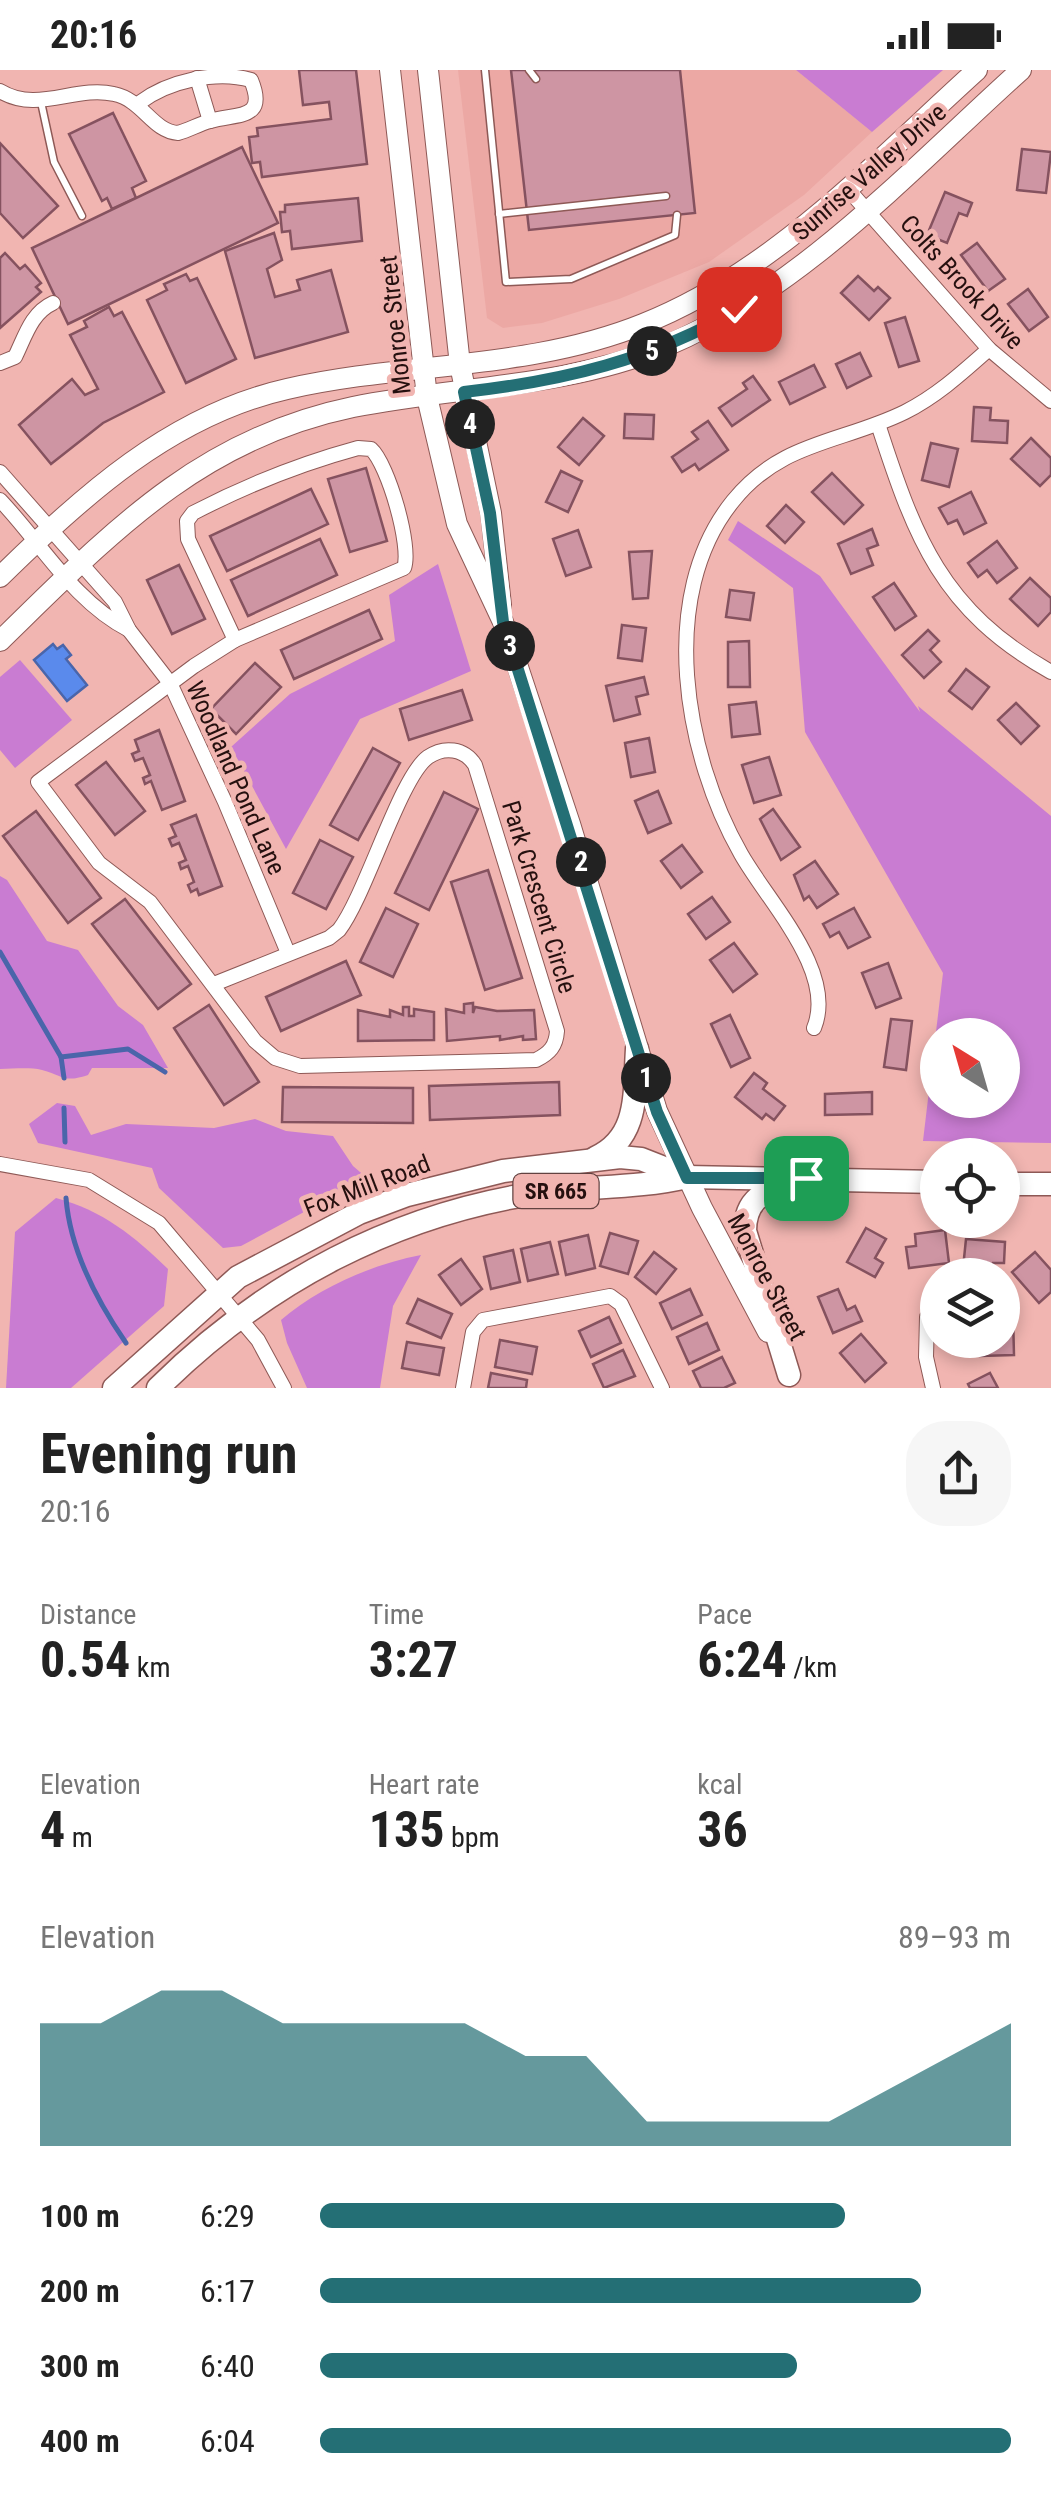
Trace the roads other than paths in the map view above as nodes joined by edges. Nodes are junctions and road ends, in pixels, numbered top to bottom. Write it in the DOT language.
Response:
graph roads {
  1 [pos="390,70"];
  2 [pos="428,70"];
  3 [pos="485,70"];
  4 [pos="529,70"];
  5 [pos="978,70"];
  6 [pos="1022,70"];
  7 [pos="197,78"];
  8 [pos="536,80"];
  9 [pos="0,91"];
  10 [pos="41,102"];
  11 [pos="139,103"];
  12 [pos="210,121"];
  13 [pos="846,188"];
  14 [pos="666,196"];
  15 [pos="866,209"];
  16 [pos="499,214"];
  17 [pos="677,215"];
  18 [pos="82,216"];
  19 [pos="52,303"];
  20 [pos="990,348"];
  21 [pos="2,362"];
  22 [pos="460,365"];
  23 [pos="425,369"];
  24 [pos="0,377"];
  25 [pos="464,392"];
  26 [pos="428,396"];
  27 [pos="1051,400"];
  28 [pos="878,424"];
  29 [pos="0,472"];
  30 [pos="0,500"];
  31 [pos="44,535"];
  32 [pos="72,569"];
  33 [pos="0,577"];
  34 [pos="503,622"];
  35 [pos="0,640"];
  36 [pos="236,640"];
  37 [pos="1051,672"];
  38 [pos="170,684"];
  39 [pos="288,952"];
  40 [pos="214,984"];
  41 [pos="814,1028"];
  42 [pos="637,1049"];
  43 [pos="591,1160"];
  44 [pos="0,1164"];
  45 [pos="687,1178"];
  46 [pos="806,1178"];
  47 [pos="920,1181"];
  48 [pos="1020,1184"];
  49 [pos="1051,1184"];
  50 [pos="230,1303"];
  51 [pos="926,1358"];
  52 [pos="792,1382"];
  53 [pos="114,1388"];
  54 [pos="158,1388"];
  55 [pos="284,1388"];
  56 [pos="463,1388"];
  57 [pos="662,1388"];
  58 [pos="933,1388"];
  1 -- 23 [label="main road, Monroe Street"];
  2 -- 22 [label="main road, Monroe Street"];
  3 -- 16 [label="lane"];
  4 -- 8 [label="lane"];
  5 -- 13 [label="main road, Sunrise Valley Drive"];
  6 -- 15 [label="main road, Sunrise Valley Drive"];
  7 -- 11 [label="street"];
  7 -- 12 [label="street"];
  7 -- 12 [label="street"];
  9 -- 10 [label="street"];
  10 -- 11 [label="street"];
  10 -- 18 [label="lane"];
  11 -- 12 [label="street"];
  13 -- 15 [label="street, Colts Brook Drive"];
  13 -- 22 [label="main road, Sunrise Valley Drive"];
  14 -- 16 [label="lane"];
  15 -- 20 [label="street, Colts Brook Drive"];
  15 -- 25 [label="main road, Sunrise Valley Drive"];
  16 -- 17 [label="lane"];
  19 -- 21 [label="street"];
  20 -- 27 [label="street, Colts Brook Drive"];
  20 -- 28 [label="street"];
  21 -- 24 [label="street"];
  22 -- 23 [label="main road, Sunrise Valley Drive"];
  22 -- 25 [label="main road, Monroe Street"];
  23 -- 26 [label="main road, Monroe Street"];
  23 -- 31 [label="main road, Sunrise Valley Drive"];
  25 -- 26 [label="main road, Sunrise Valley Drive"];
  25 -- 34 [label="main road, Monroe Street"];
  26 -- 32 [label="main road, Sunrise Valley Drive"];
  26 -- 34 [label="main road, Monroe Street"];
  28 -- 37 [label="street"];
  28 -- 41 [label="street"];
  29 -- 31 [label="street"];
  30 -- 31 [label="street"];
  31 -- 32 [label="street, Woodland Pond Lane"];
  31 -- 33 [label="main road, Sunrise Valley Drive"];
  32 -- 35 [label="main road, Sunrise Valley Drive"];
  32 -- 38 [label="street, Woodland Pond Lane"];
  34 -- 42 [label="main road, Monroe Street"];
  36 -- 36 [label="street"];
  36 -- 38 [label="street"];
  38 -- 39 [label="street, Woodland Pond Lane"];
  38 -- 40 [label="street, Park Crescent Circle"];
  39 -- 40 [label="street, Park Crescent Circle"];
  39 -- 40 [label="street, Park Crescent Circle"];
  42 -- 43 [label="main road"];
  42 -- 45 [label="main road, Monroe Street"];
  43 -- 45 [label="main road, Fox Mill Road / SR 665"];
  43 -- 50 [label="main road, Fox Mill Road / SR 665"];
  44 -- 50 [label="street"];
  45 -- 46 [label="main road, Fox Mill Road / SR 665"];
  45 -- 50 [label="main road, Fox Mill Road / SR 665"];
  45 -- 52 [label="main road, Monroe Street"];
  46 -- 47 [label="main road, Fox Mill Road / SR 665"];
  46 -- 52 [label="main road"];
  48 -- 49 [label="main road"];
  50 -- 53 [label="main road, Fox Mill Road / SR 665"];
  50 -- 54 [label="main road, Fox Mill Road / SR 665"];
  50 -- 55 [label="street"];
  51 -- 58 [label="street"];
  56 -- 57 [label="street"];
}
